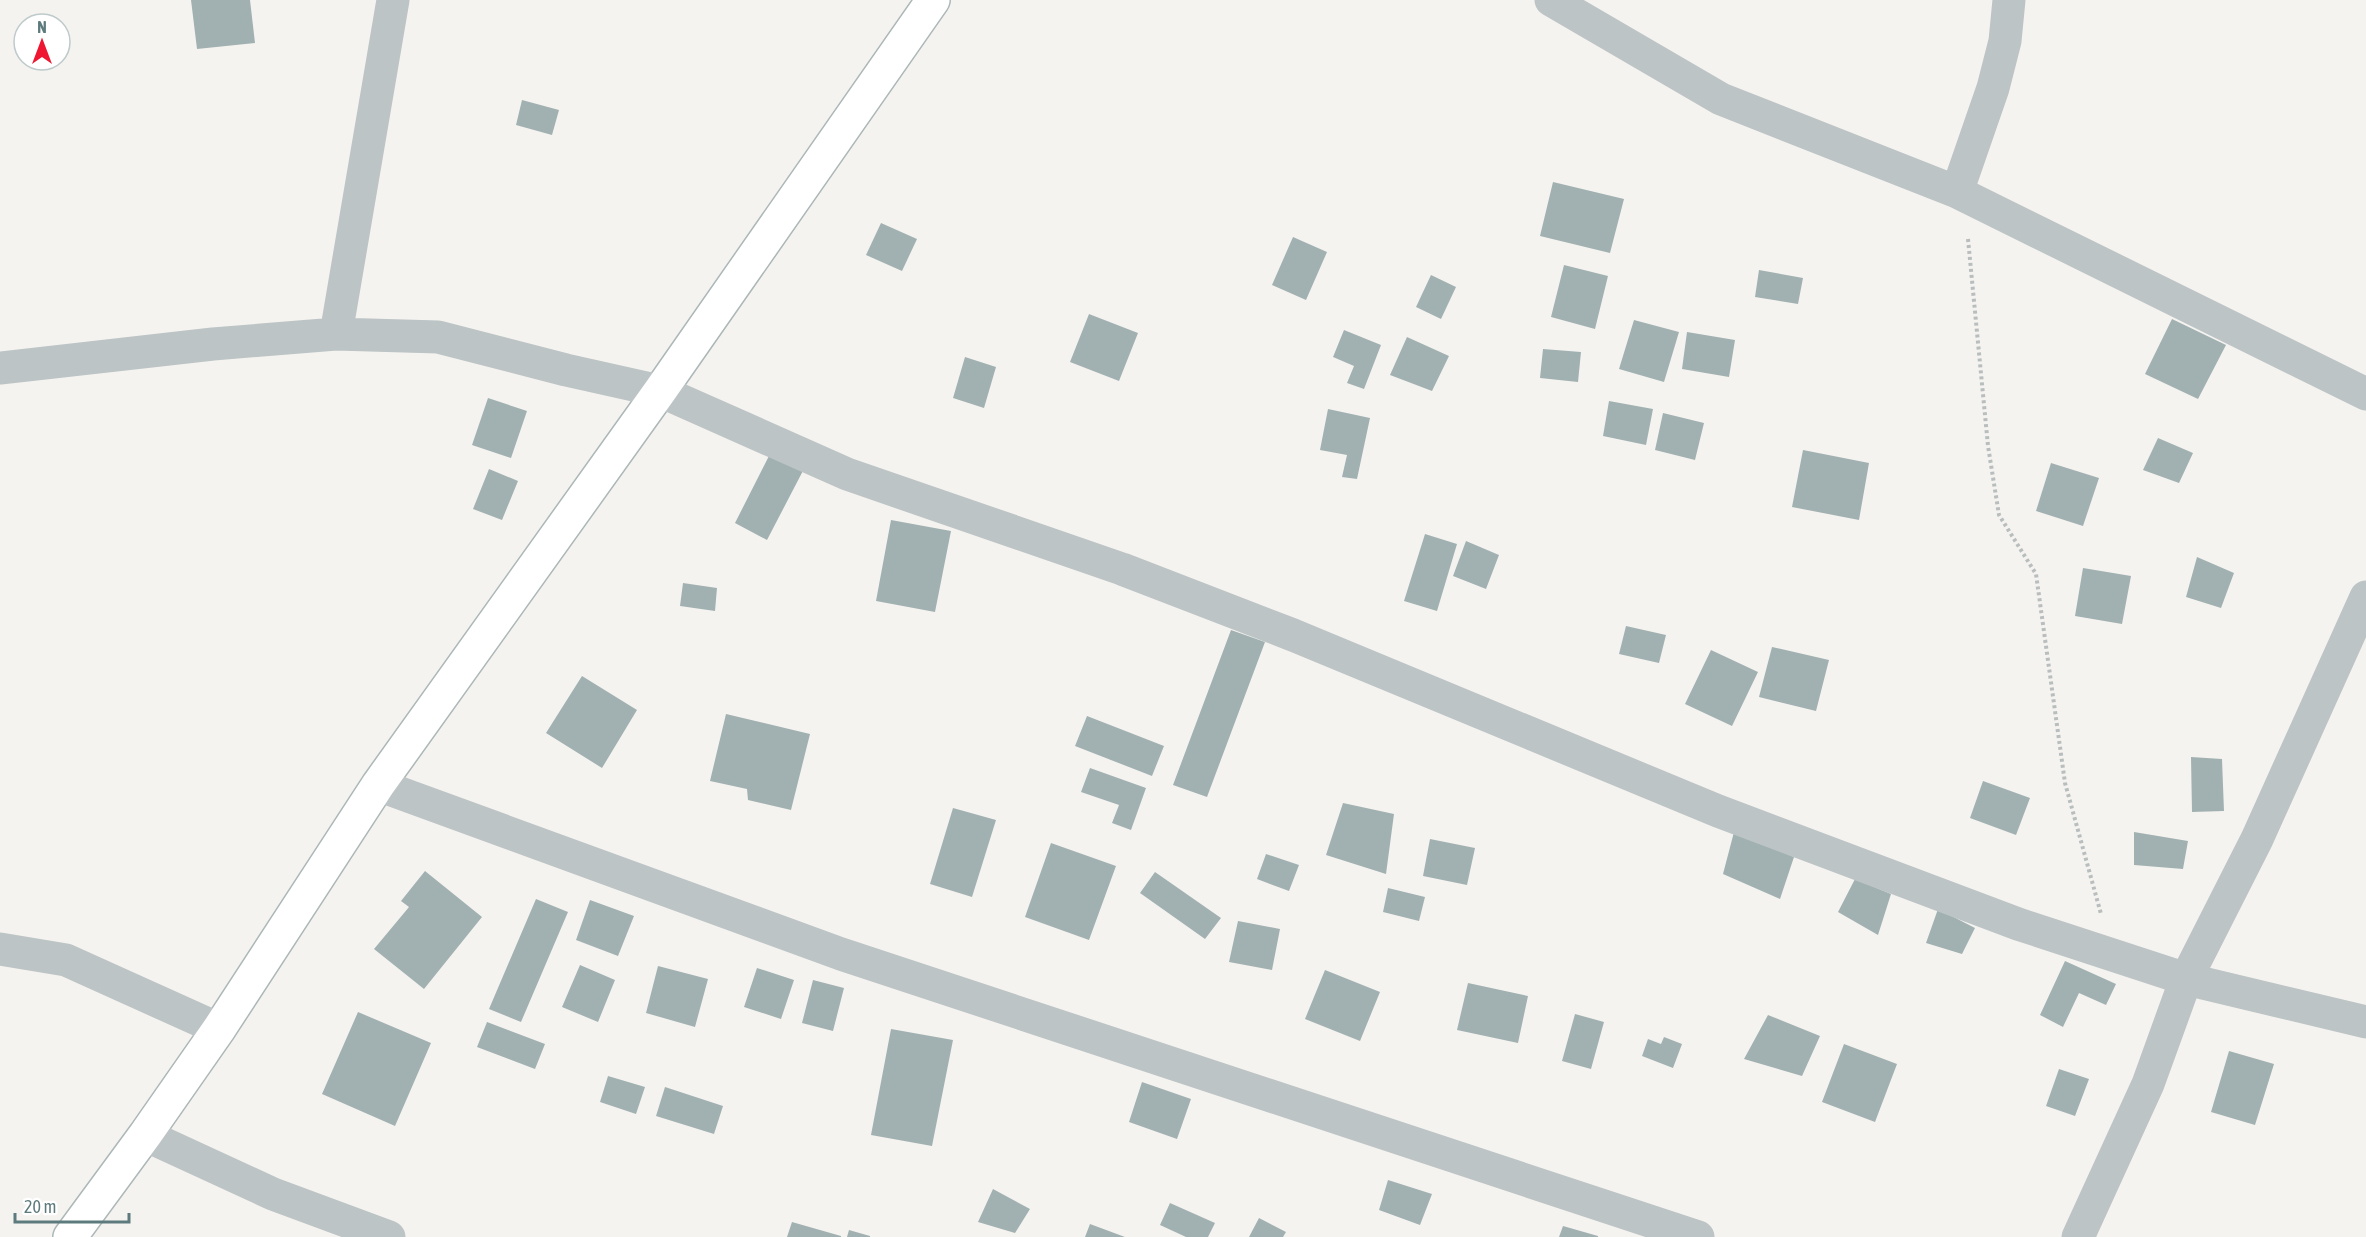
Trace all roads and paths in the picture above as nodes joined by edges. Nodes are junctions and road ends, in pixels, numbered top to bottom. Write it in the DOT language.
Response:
graph roads {
  1 [pos="393,0"];
  2 [pos="933,0"];
  3 [pos="1551,0"];
  4 [pos="2009,0"];
  5 [pos="1957,192"];
  6 [pos="336,334"];
  7 [pos="0,368"];
  8 [pos="660,391"];
  9 [pos="2366,394"];
  10 [pos="2366,597"];
  11 [pos="378,784"];
  12 [pos="0,949"];
  13 [pos="2113,955"];
  14 [pos="2186,979"];
  15 [pos="2366,1022"];
  16 [pos="219,1029"];
  17 [pos="146,1134"];
  18 [pos="70,1237"];
  19 [pos="389,1237"];
  20 [pos="1698,1237"];
  21 [pos="2078,1237"];
  1 -- 6 [label="street"];
  2 -- 8 [label="street"];
  3 -- 5 [label="street"];
  4 -- 5 [label="street"];
  5 -- 9 [label="street"];
  5 -- 13 [label="path"];
  6 -- 7 [label="street"];
  6 -- 8 [label="street"];
  8 -- 11 [label="street"];
  8 -- 13 [label="street"];
  10 -- 14 [label="street"];
  11 -- 16 [label="street"];
  11 -- 20 [label="street"];
  12 -- 16 [label="street"];
  13 -- 14 [label="street"];
  14 -- 15 [label="street"];
  14 -- 21 [label="street"];
  16 -- 17 [label="street"];
  17 -- 18 [label="street"];
  17 -- 19 [label="street"];
}
